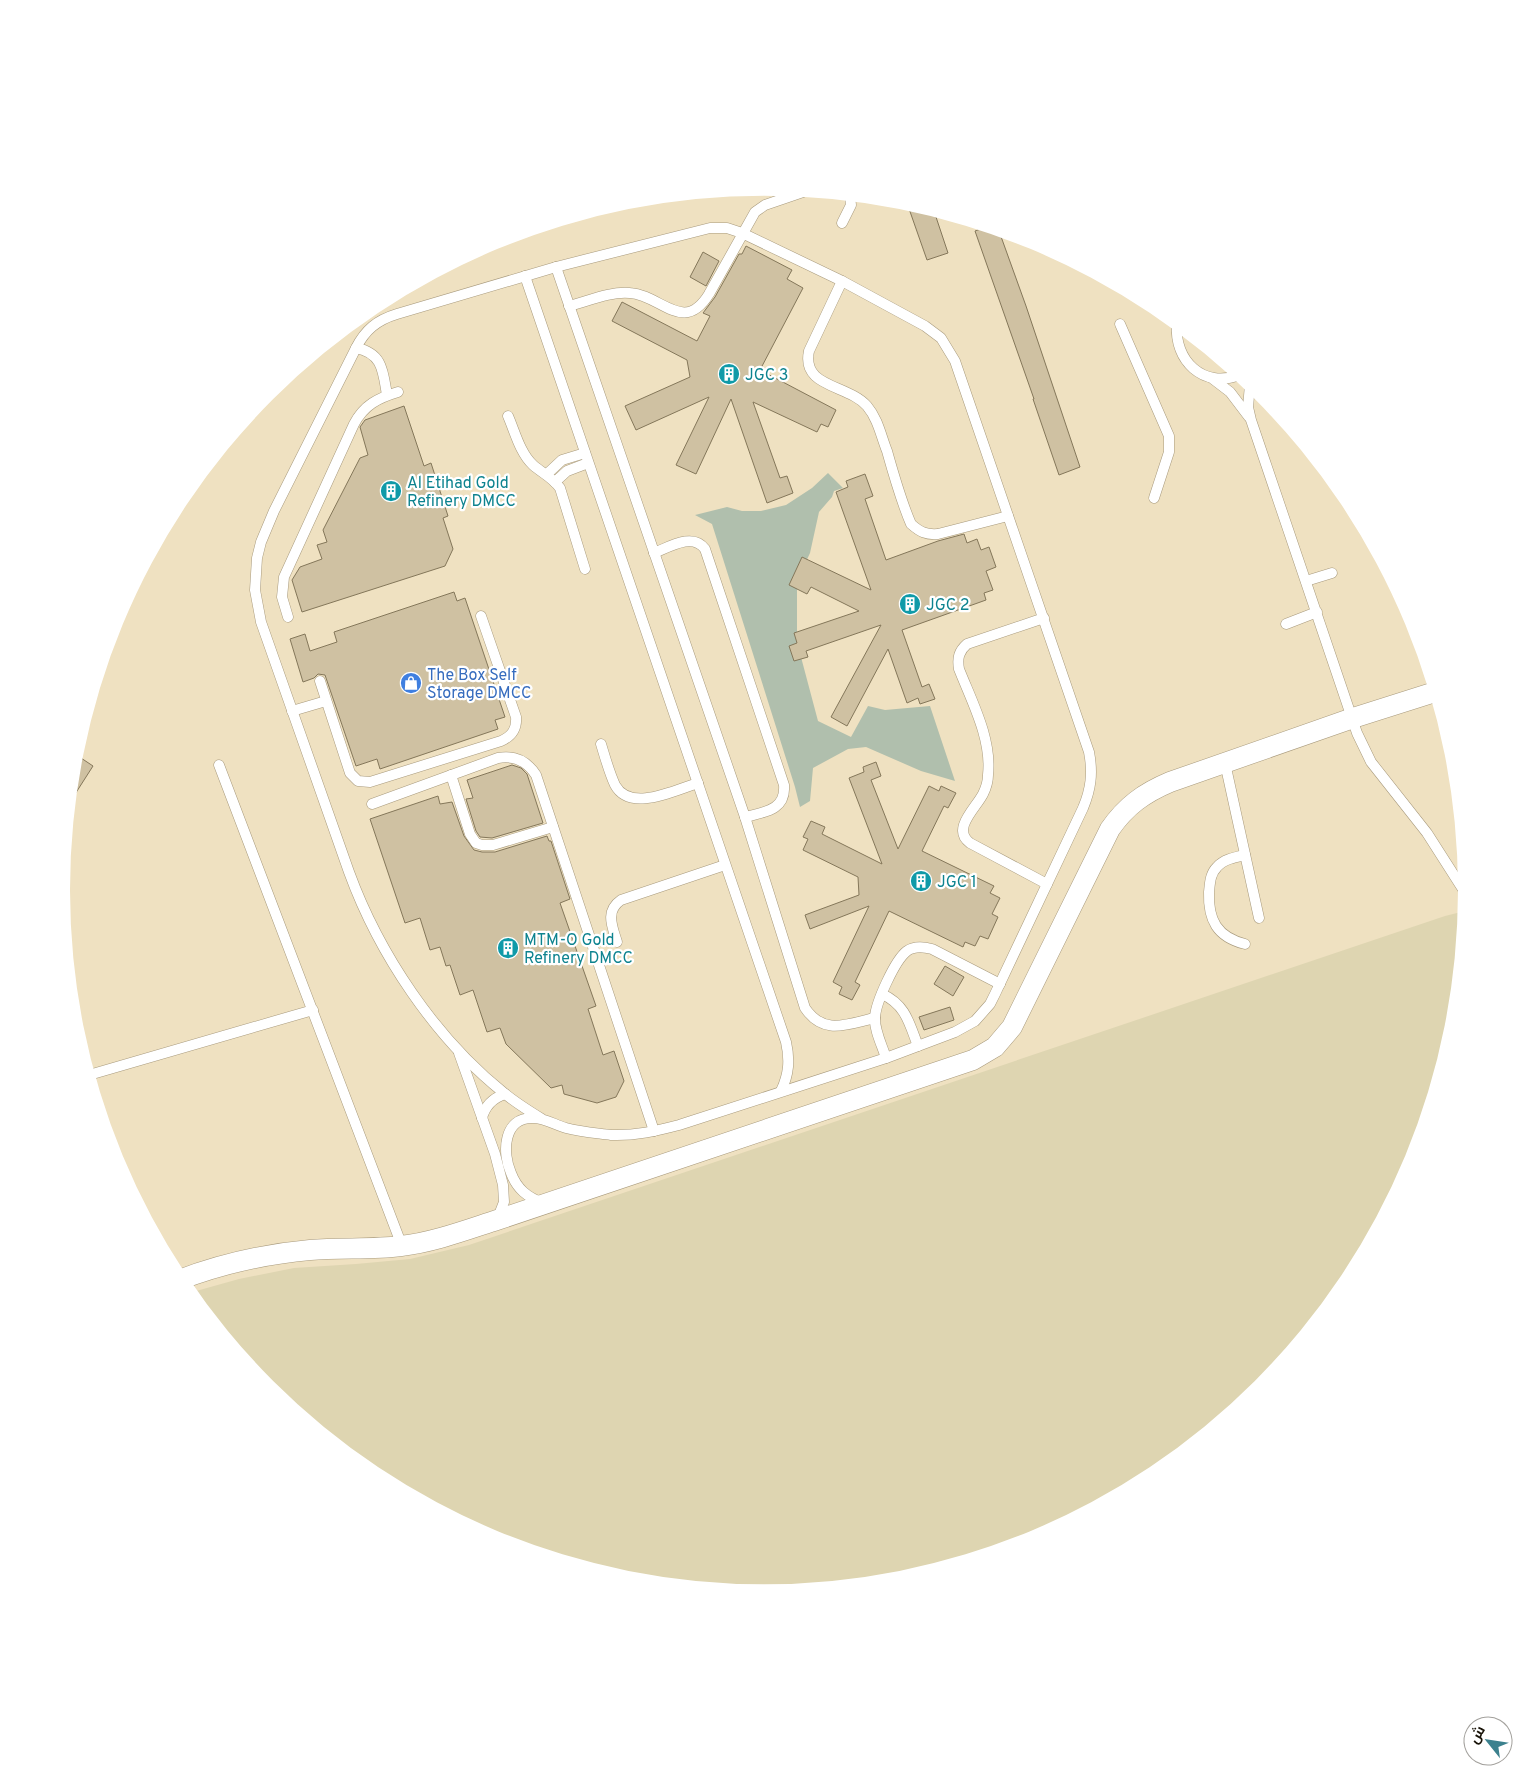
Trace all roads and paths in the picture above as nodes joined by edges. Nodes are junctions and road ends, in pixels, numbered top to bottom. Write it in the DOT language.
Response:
graph roads {
  1 [pos="789,197"];
  2 [pos="851,202"];
  3 [pos="842,223"];
  4 [pos="742,233"];
  5 [pos="556,266"];
  6 [pos="525,276"];
  7 [pos="842,281"];
  8 [pos="569,306"];
  9 [pos="1120,324"];
  10 [pos="1176,333"];
  11 [pos="356,348"];
  12 [pos="1231,377"];
  13 [pos="1211,378"];
  14 [pos="398,392"];
  15 [pos="1249,394"];
  16 [pos="387,395"];
  17 [pos="508,416"];
  18 [pos="1251,420"];
  19 [pos="587,458"];
  20 [pos="547,474"];
  21 [pos="556,482"];
  22 [pos="1154,498"];
  23 [pos="1008,516"];
  24 [pos="654,553"];
  25 [pos="585,569"];
  26 [pos="1332,573"];
  27 [pos="1306,581"];
  28 [pos="1316,612"];
  29 [pos="481,616"];
  30 [pos="288,617"];
  31 [pos="1044,618"];
  32 [pos="1286,624"];
  33 [pos="320,681"];
  34 [pos="1429,694"];
  35 [pos="326,701"];
  36 [pos="292,711"];
  37 [pos="1353,718"];
  38 [pos="601,744"];
  39 [pos="1225,763"];
  40 [pos="219,765"];
  41 [pos="451,775"];
  42 [pos="698,783"];
  43 [pos="372,804"];
  44 [pos="745,817"];
  45 [pos="553,828"];
  46 [pos="1245,855"];
  47 [pos="725,865"];
  48 [pos="1458,882"];
  49 [pos="1047,884"];
  50 [pos="1260,918"];
  51 [pos="617,942"];
  52 [pos="1245,944"];
  53 [pos="1000,984"];
  54 [pos="882,994"];
  55 [pos="312,1010"];
  56 [pos="875,1018"];
  57 [pos="918,1046"];
  58 [pos="457,1047"];
  59 [pos="886,1058"];
  60 [pos="95,1073"];
  61 [pos="780,1091"];
  62 [pos="505,1094"];
  63 [pos="482,1118"];
  64 [pos="542,1119"];
  65 [pos="654,1131"];
  66 [pos="502,1164"];
  67 [pos="544,1204"];
  68 [pos="497,1220"];
  69 [pos="402,1246"];
  70 [pos="188,1277"];
  1 -- 4 [label="lane"];
  2 -- 3 [label="lane"];
  4 -- 5 [label="lane"];
  4 -- 7 [label="lane"];
  4 -- 8 [label="lane"];
  5 -- 6 [label="lane"];
  5 -- 8 [label="lane"];
  6 -- 11 [label="lane"];
  6 -- 19 [label="lane"];
  7 -- 23 [label="lane"];
  7 -- 23 [label="lane"];
  8 -- 24 [label="lane"];
  9 -- 22 [label="lane"];
  10 -- 13 [label="lane"];
  11 -- 16 [label="lane"];
  11 -- 36 [label="lane"];
  12 -- 13 [label="lane"];
  13 -- 18 [label="lane"];
  14 -- 16 [label="lane"];
  15 -- 18 [label="lane"];
  16 -- 30 [label="lane"];
  17 -- 20 [label="lane"];
  18 -- 27 [label="lane"];
  19 -- 20 [label="lane"];
  19 -- 21 [label="lane"];
  19 -- 42 [label="lane"];
  20 -- 21 [label="lane"];
  21 -- 25 [label="lane"];
  23 -- 31 [label="lane"];
  24 -- 44 [label="lane"];
  24 -- 44 [label="lane"];
  26 -- 27 [label="lane"];
  27 -- 28 [label="lane"];
  28 -- 32 [label="lane"];
  28 -- 37 [label="lane"];
  29 -- 35 [label="lane"];
  31 -- 49 [label="lane"];
  31 -- 49 [label="lane"];
  33 -- 35 [label="lane"];
  34 -- 37 [label="street"];
  35 -- 36 [label="lane"];
  36 -- 58 [label="lane"];
  37 -- 39 [label="street"];
  37 -- 48 [label="lane"];
  38 -- 42 [label="lane"];
  39 -- 46 [label="lane"];
  39 -- 67 [label="street"];
  40 -- 55 [label="lane"];
  41 -- 43 [label="lane"];
  41 -- 45 [label="lane"];
  41 -- 45 [label="lane"];
  42 -- 47 [label="lane"];
  44 -- 56 [label="lane"];
  45 -- 65 [label="lane"];
  46 -- 50 [label="lane"];
  46 -- 52 [label="lane"];
  47 -- 51 [label="lane"];
  47 -- 61 [label="lane"];
  49 -- 53 [label="lane"];
  53 -- 54 [label="lane"];
  53 -- 57 [label="lane"];
  54 -- 56 [label="lane"];
  54 -- 57 [label="lane"];
  55 -- 60 [label="lane"];
  55 -- 69 [label="lane"];
  56 -- 59 [label="lane"];
  57 -- 59 [label="lane"];
  58 -- 62 [label="lane"];
  58 -- 63 [label="lane"];
  59 -- 61 [label="lane"];
  61 -- 65 [label="lane"];
  62 -- 63 [label="lane"];
  62 -- 64 [label="lane"];
  63 -- 66 [label="lane"];
  64 -- 65 [label="lane"];
  64 -- 66 [label="lane"];
  66 -- 67 [label="lane"];
  66 -- 68 [label="lane"];
  67 -- 68 [label="street"];
  68 -- 69 [label="street"];
  69 -- 70 [label="street"];
}
